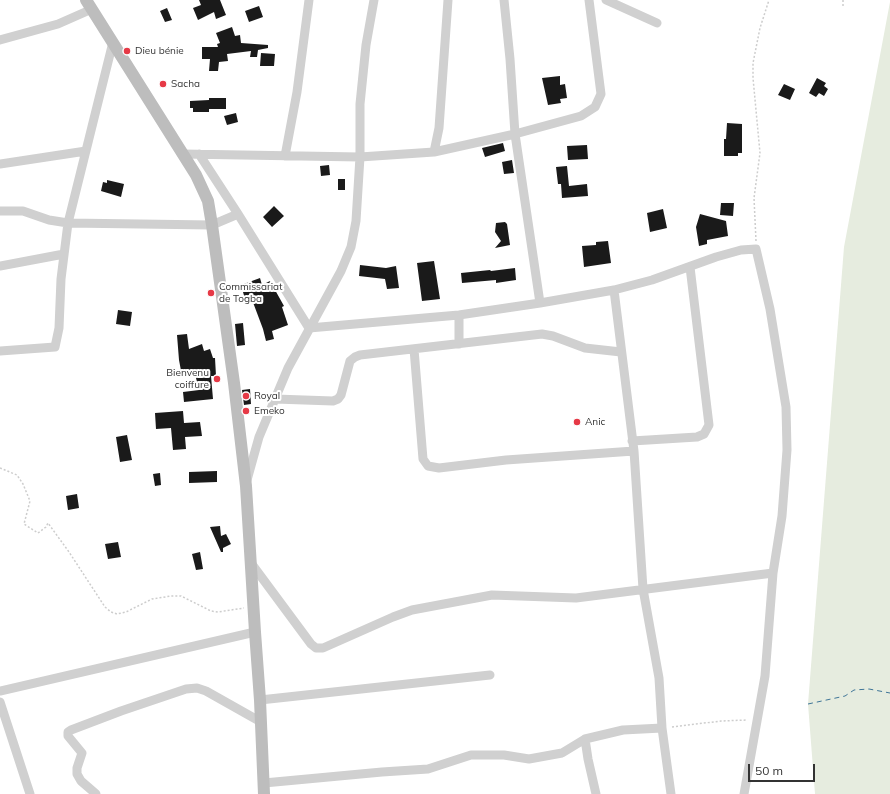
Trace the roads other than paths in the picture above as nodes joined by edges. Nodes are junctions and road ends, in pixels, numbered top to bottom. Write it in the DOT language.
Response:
graph roads {
  1 [pos="309,0"];
  2 [pos="374,0"];
  3 [pos="448,0"];
  4 [pos="504,0"];
  5 [pos="589,0"];
  6 [pos="606,0"];
  7 [pos="89,4"];
  8 [pos="657,23"];
  9 [pos="0,40"];
  10 [pos="113,42"];
  11 [pos="515,134"];
  12 [pos="86,151"];
  13 [pos="434,152"];
  14 [pos="183,154"];
  15 [pos="199,154"];
  16 [pos="285,156"];
  17 [pos="360,157"];
  18 [pos="0,164"];
  19 [pos="0,211"];
  20 [pos="238,214"];
  21 [pos="68,223"];
  22 [pos="212,225"];
  23 [pos="64,254"];
  24 [pos="0,266"];
  25 [pos="690,267"];
  26 [pos="614,290"];
  27 [pos="540,304"];
  28 [pos="459,315"];
  29 [pos="309,328"];
  30 [pos="459,344"];
  31 [pos="414,349"];
  32 [pos="0,351"];
  33 [pos="621,352"];
  34 [pos="275,399"];
  35 [pos="632,441"];
  36 [pos="634,451"];
  37 [pos="246,486"];
  38 [pos="251,563"];
  39 [pos="773,573"];
  40 [pos="643,589"];
  41 [pos="255,632"];
  42 [pos="490,675"];
  43 [pos="0,691"];
  44 [pos="260,700"];
  45 [pos="0,702"];
  46 [pos="261,722"];
  47 [pos="662,728"];
  48 [pos="585,739"];
  49 [pos="264,789"];
  50 [pos="30,794"];
  51 [pos="96,794"];
  52 [pos="596,794"];
  53 [pos="671,794"];
  54 [pos="744,794"];
  1 -- 16 [label="street"];
  2 -- 17 [label="street"];
  3 -- 13 [label="street"];
  4 -- 11 [label="street"];
  5 -- 11 [label="street"];
  6 -- 8 [label="street"];
  7 -- 9 [label="street"];
  7 -- 10 [label="street"];
  10 -- 12 [label="street"];
  10 -- 14 [label="street"];
  11 -- 13 [label="street"];
  11 -- 27 [label="street"];
  12 -- 18 [label="street"];
  12 -- 21 [label="street"];
  13 -- 17 [label="street"];
  14 -- 15 [label="street"];
  14 -- 22 [label="street"];
  15 -- 16 [label="street"];
  15 -- 20 [label="street"];
  16 -- 17 [label="street"];
  17 -- 29 [label="street"];
  19 -- 21 [label="street"];
  20 -- 22 [label="street"];
  20 -- 29 [label="street"];
  21 -- 22 [label="street"];
  21 -- 23 [label="street"];
  22 -- 37 [label="street"];
  23 -- 24 [label="street"];
  23 -- 32 [label="street"];
  25 -- 26 [label="street"];
  25 -- 35 [label="street"];
  25 -- 39 [label="street"];
  26 -- 27 [label="street"];
  26 -- 33 [label="street"];
  27 -- 28 [label="street"];
  28 -- 29 [label="street"];
  28 -- 30 [label="street"];
  29 -- 34 [label="street"];
  30 -- 31 [label="street"];
  30 -- 33 [label="street"];
  31 -- 34 [label="street"];
  31 -- 36 [label="street"];
  33 -- 35 [label="street"];
  34 -- 37 [label="street"];
  35 -- 36 [label="street"];
  36 -- 40 [label="street"];
  37 -- 38 [label="street"];
  38 -- 40 [label="street"];
  38 -- 41 [label="street"];
  39 -- 40 [label="street"];
  39 -- 54 [label="street"];
  40 -- 47 [label="street"];
  41 -- 43 [label="street"];
  41 -- 44 [label="street"];
  42 -- 44 [label="street"];
  44 -- 46 [label="street"];
  45 -- 50 [label="street"];
  46 -- 49 [label="street"];
  46 -- 51 [label="street"];
  47 -- 48 [label="street"];
  47 -- 53 [label="street"];
  48 -- 49 [label="street"];
  48 -- 52 [label="street"];
}
